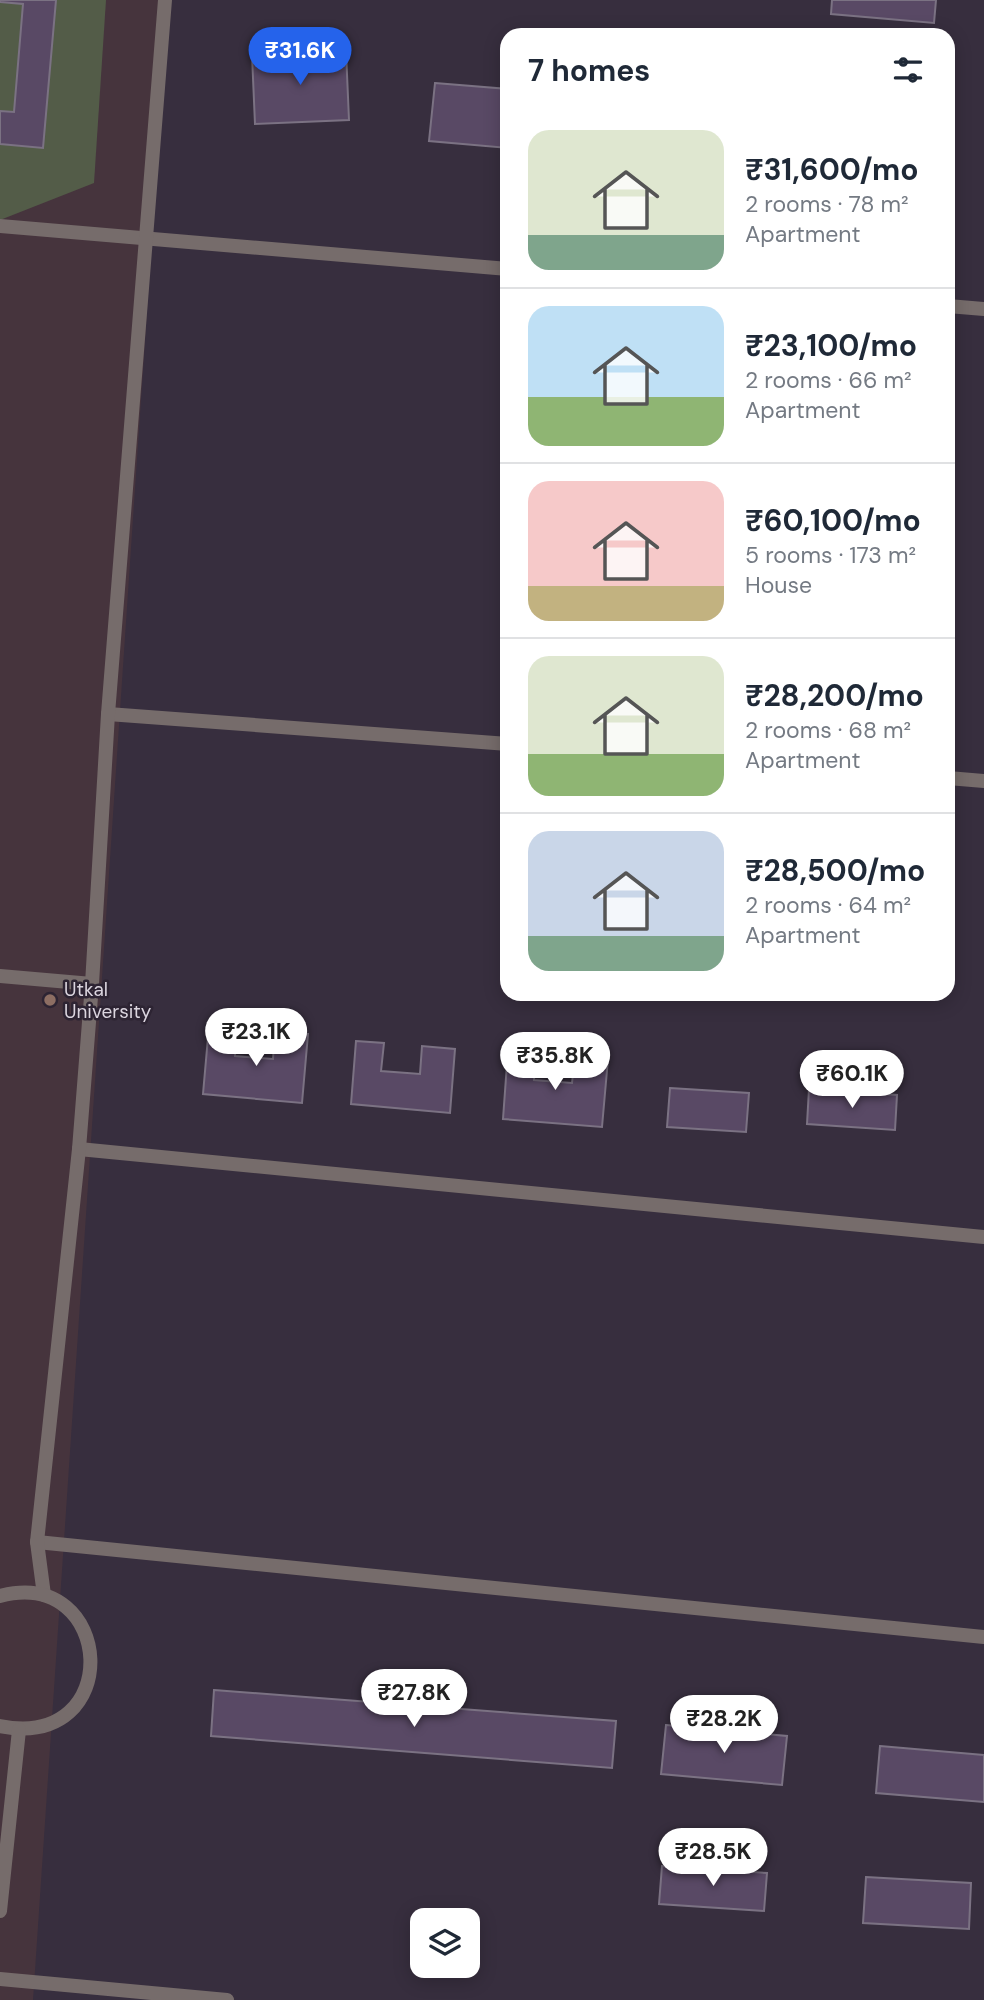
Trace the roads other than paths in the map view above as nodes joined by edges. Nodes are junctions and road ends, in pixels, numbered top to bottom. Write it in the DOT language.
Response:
graph roads {
  1 [pos="165,0"];
  2 [pos="0,226"];
  3 [pos="145,239"];
  4 [pos="500,269"];
  5 [pos="955,307"];
  6 [pos="984,309"];
  7 [pos="108,714"];
  8 [pos="500,743"];
  9 [pos="955,779"];
  10 [pos="984,781"];
  11 [pos="0,976"];
  12 [pos="92,984"];
  13 [pos="79,1149"];
  14 [pos="984,1237"];
  15 [pos="37,1542"];
  16 [pos="44,1595"];
  17 [pos="0,1596"];
  18 [pos="984,1637"];
  19 [pos="0,1726"];
  20 [pos="19,1730"];
  21 [pos="0,1911"];
  22 [pos="0,1979"];
  23 [pos="227,2000"];
  1 -- 3 [label="lane"];
  2 -- 3 [label="lane"];
  3 -- 4 [label="lane"];
  3 -- 7 [label="lane"];
  5 -- 6 [label="lane"];
  7 -- 8 [label="lane"];
  7 -- 12 [label="lane"];
  9 -- 10 [label="lane"];
  11 -- 12 [label="lane"];
  12 -- 13 [label="lane"];
  13 -- 14 [label="lane"];
  13 -- 15 [label="lane"];
  15 -- 16 [label="lane"];
  15 -- 18 [label="lane"];
  16 -- 17 [label="lane"];
  16 -- 20 [label="lane"];
  19 -- 20 [label="lane"];
  20 -- 21 [label="lane"];
  22 -- 23 [label="lane"];
}
